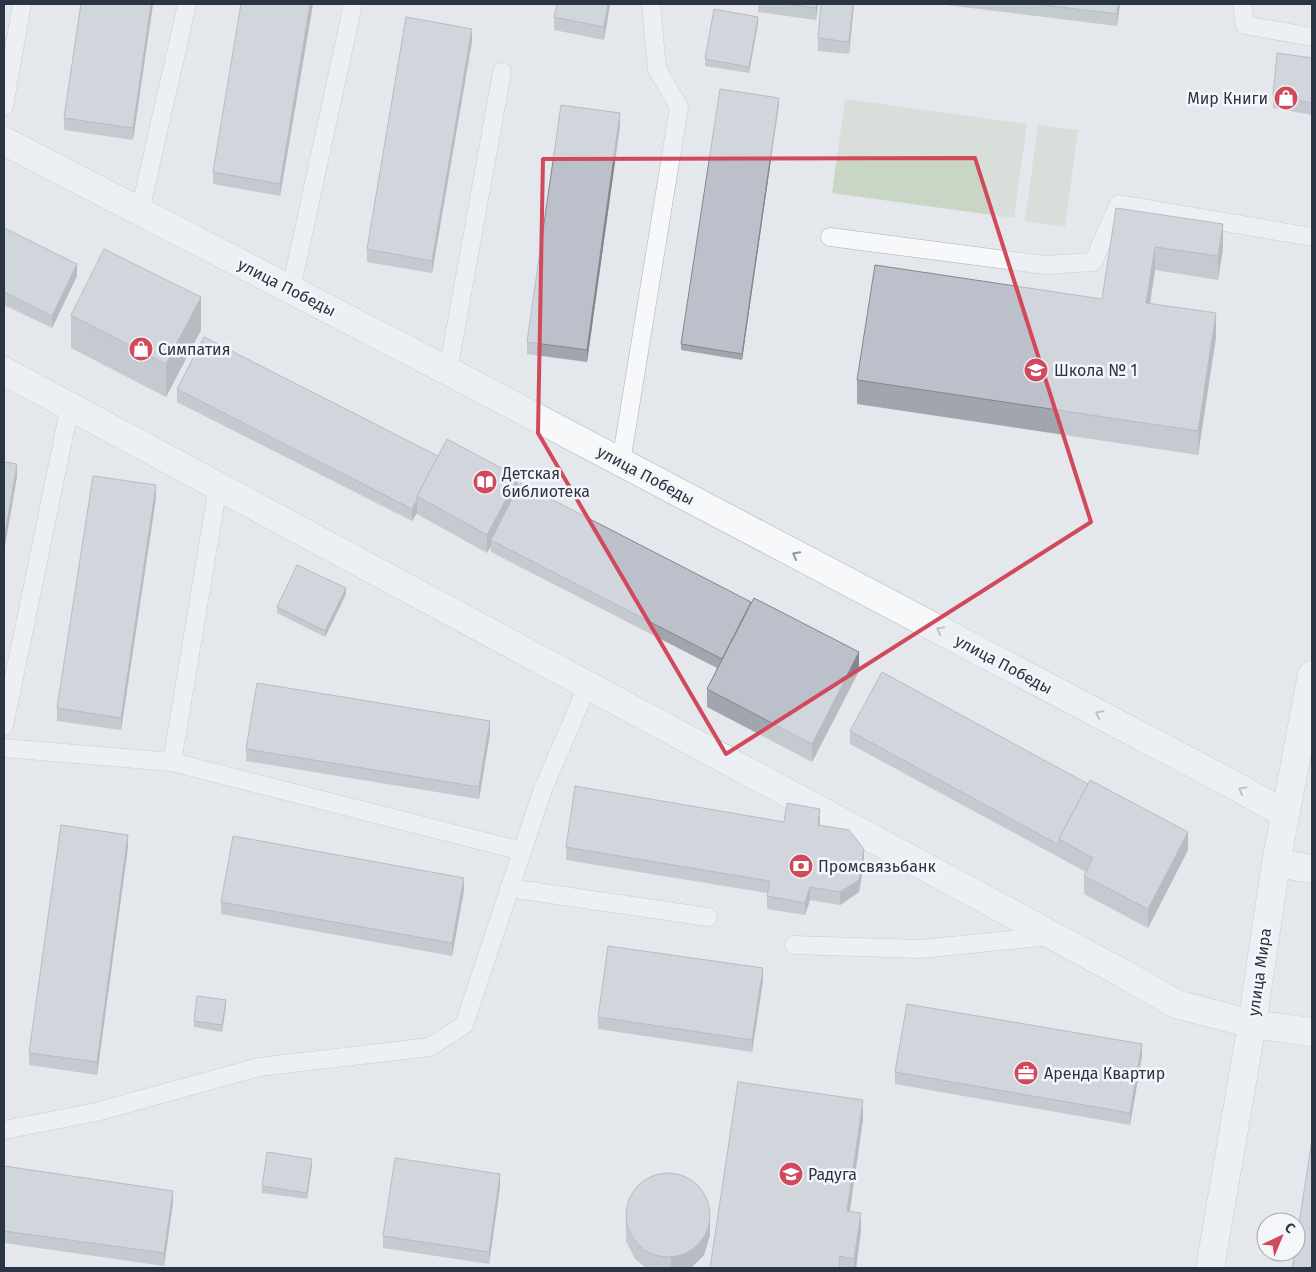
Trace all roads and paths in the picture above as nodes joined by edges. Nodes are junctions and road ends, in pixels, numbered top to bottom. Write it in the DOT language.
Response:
graph roads {
  1 [pos="22,4"];
  2 [pos="188,4"];
  3 [pos="352,4"];
  4 [pos="651,4"];
  5 [pos="1242,4"];
  6 [pos="1312,37"];
  7 [pos="502,72"];
  8 [pos="4,106"];
  9 [pos="4,141"];
  10 [pos="140,212"];
  11 [pos="830,237"];
  12 [pos="1312,237"];
  13 [pos="291,289"];
  14 [pos="4,371"];
  15 [pos="448,371"];
  16 [pos="70,406"];
  17 [pos="621,462"];
  18 [pos="218,486"];
  19 [pos="1312,676"];
  20 [pos="588,685"];
  21 [pos="4,726"];
  22 [pos="4,748"];
  23 [pos="172,762"];
  24 [pos="1285,814"];
  25 [pos="522,851"];
  26 [pos="1276,863"];
  27 [pos="1312,869"];
  28 [pos="509,888"];
  29 [pos="708,917"];
  30 [pos="1052,936"];
  31 [pos="794,945"];
  32 [pos="1252,1024"];
  33 [pos="1312,1032"];
  34 [pos="4,1130"];
  35 [pos="1210,1268"];
  1 -- 8 [label="lane"];
  2 -- 10 [label="lane"];
  3 -- 13 [label="lane"];
  4 -- 17 [label="lane"];
  5 -- 6 [label="lane"];
  7 -- 15 [label="lane"];
  9 -- 10 [label="street, улица Победы"];
  10 -- 13 [label="street, улица Победы"];
  11 -- 12 [label="lane"];
  13 -- 15 [label="street, улица Победы"];
  14 -- 16 [label="street"];
  15 -- 17 [label="street, улица Победы"];
  16 -- 18 [label="street"];
  16 -- 21 [label="lane"];
  24 -- 17 [label="street, улица Победы, one-way"];
  18 -- 20 [label="street"];
  18 -- 23 [label="lane"];
  19 -- 24 [label="street, улица Мира"];
  20 -- 25 [label="lane"];
  20 -- 30 [label="street"];
  22 -- 23 [label="lane"];
  23 -- 25 [label="lane"];
  24 -- 26 [label="street, улица Мира"];
  25 -- 28 [label="lane"];
  26 -- 27 [label="street"];
  26 -- 32 [label="street, улица Мира"];
  28 -- 29 [label="lane"];
  28 -- 34 [label="lane"];
  30 -- 31 [label="lane"];
  30 -- 32 [label="street"];
  32 -- 33 [label="street"];
  32 -- 35 [label="street, улица Мира"];
}
